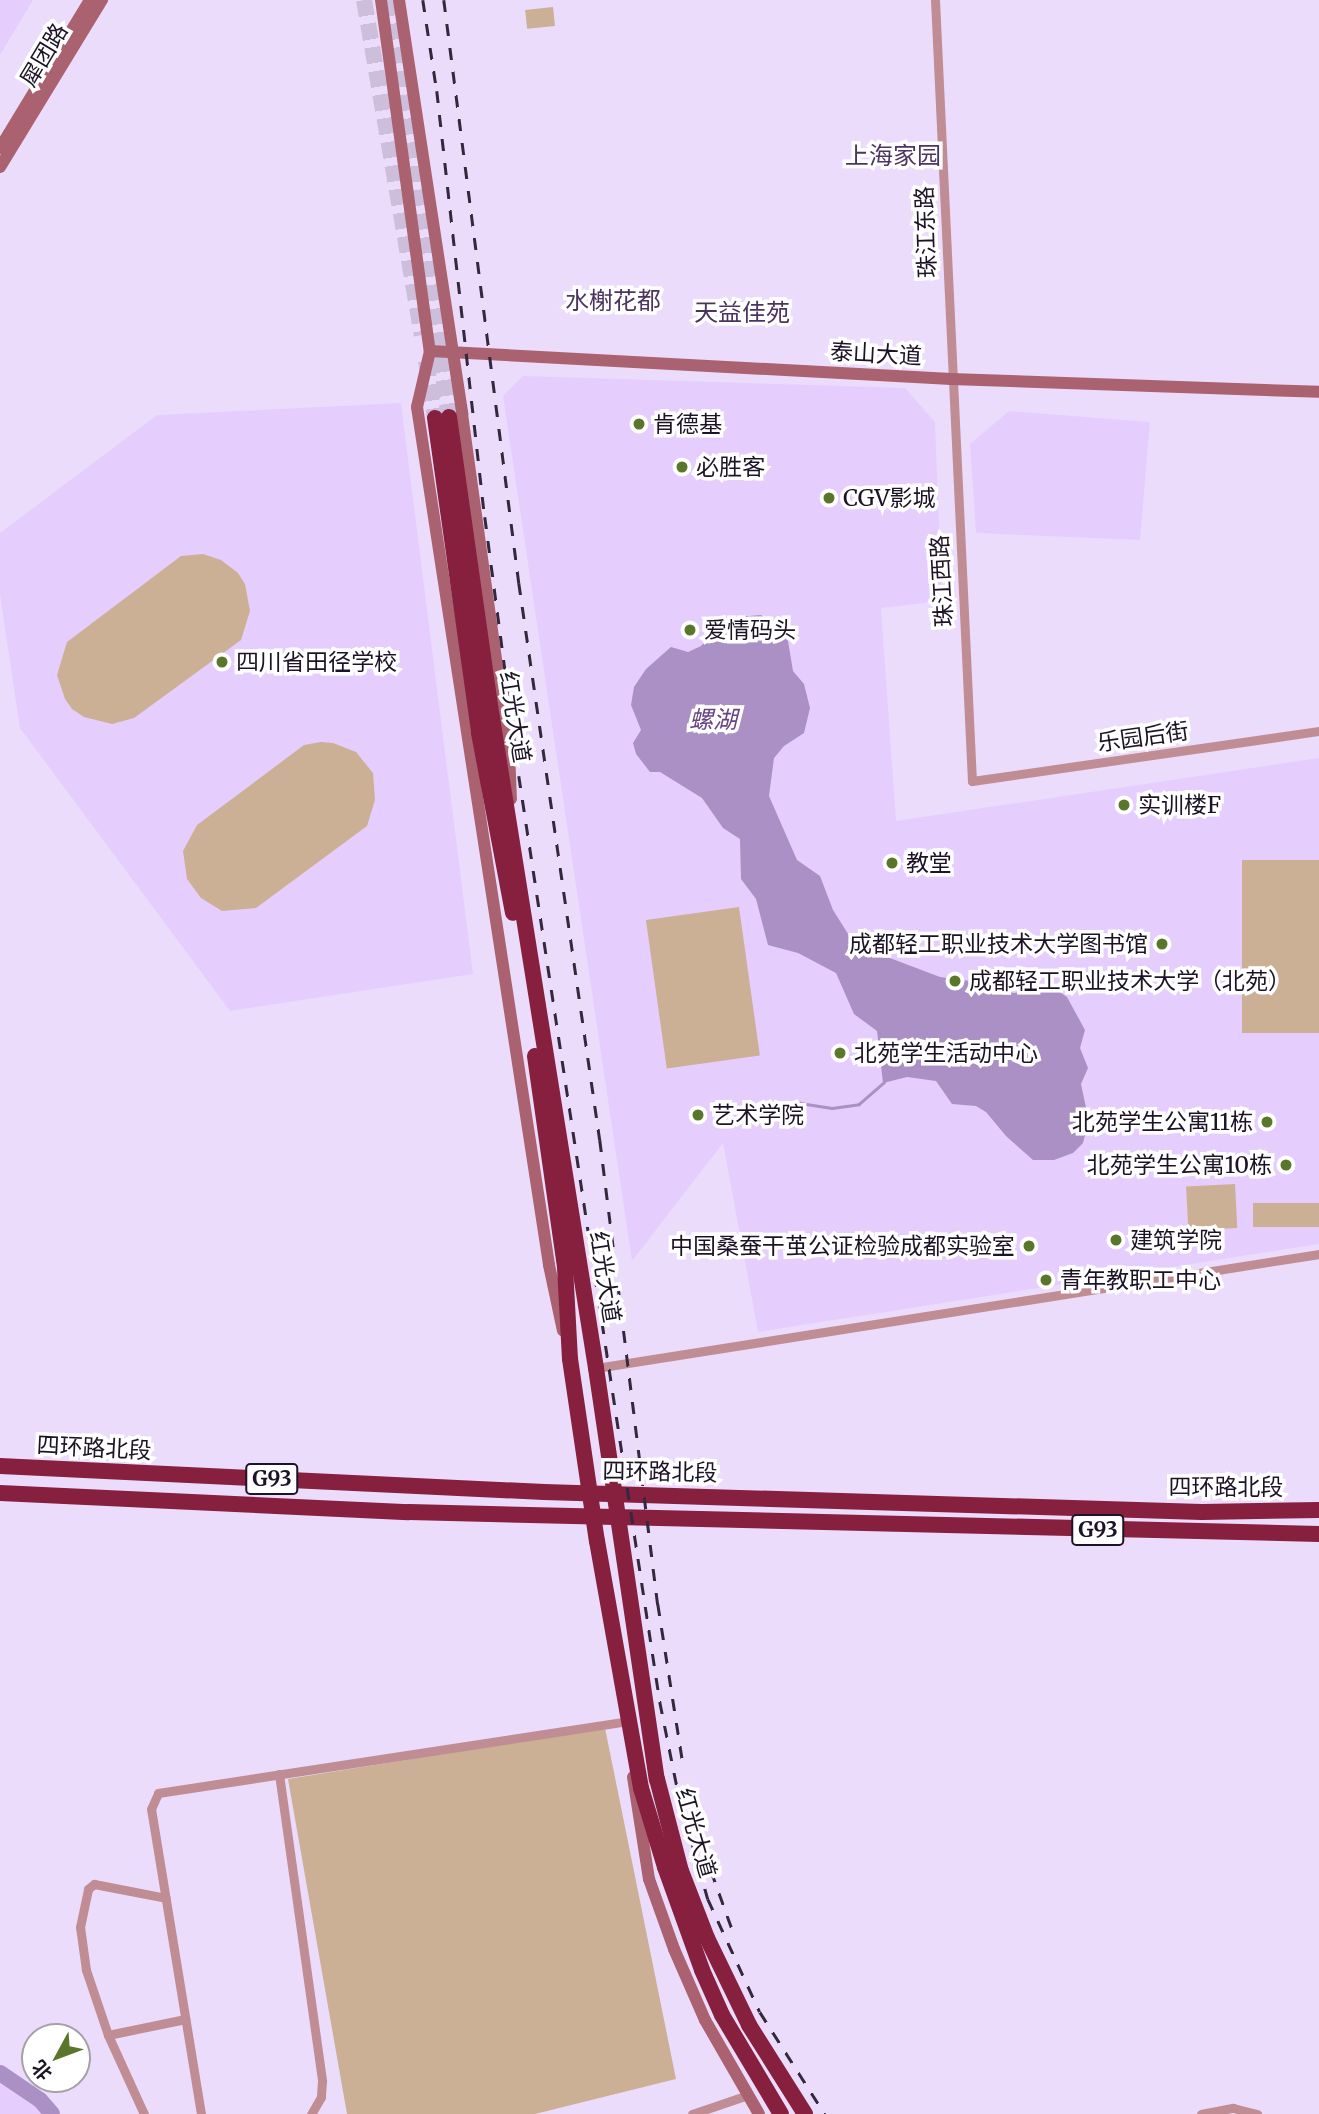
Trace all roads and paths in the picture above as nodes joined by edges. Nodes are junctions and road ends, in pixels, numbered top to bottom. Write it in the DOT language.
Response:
graph roads {
  1 [pos="90,0"];
  2 [pos="102,0"];
  3 [pos="381,0"];
  4 [pos="399,0"];
  5 [pos="935,0"];
  6 [pos="0,148"];
  7 [pos="0,167"];
  8 [pos="430,351"];
  9 [pos="452,352"];
  10 [pos="951,379"];
  11 [pos="1319,392"];
  12 [pos="1319,731"];
  13 [pos="474,770"];
  14 [pos="972,781"];
  15 [pos="514,855"];
  16 [pos="506,879"];
  17 [pos="1319,1254"];
  18 [pos="570,1359"];
  19 [pos="596,1368"];
  20 [pos="0,1466"];
  21 [pos="0,1493"];
  22 [pos="1319,1510"];
  23 [pos="1319,1534"];
  24 [pos="631,1726"];
  25 [pos="279,1774"];
  26 [pos="166,1898"];
  27 [pos="185,2019"];
  28 [pos="108,2035"];
  29 [pos="748,2095"];
  30 [pos="144,2114"];
  31 [pos="201,2114"];
  32 [pos="311,2114"];
  33 [pos="692,2114"];
  34 [pos="759,2114"];
  35 [pos="781,2114"];
  36 [pos="805,2114"];
  37 [pos="1201,2114"];
  38 [pos="1257,2114"];
  1 -- 6 [label="main road, 犀团路"];
  2 -- 7 [label="main road, 犀团路"];
  3 -- 8 [label="main road"];
  4 -- 9 [label="main road"];
  5 -- 10 [label="street, 珠江东路"];
  8 -- 9 [label="main road, 泰山大道"];
  8 -- 13 [label="main road"];
  9 -- 10 [label="main road, 泰山大道"];
  9 -- 15 [label="main road"];
  10 -- 11 [label="main road, 泰山大道"];
  10 -- 14 [label="street, 珠江西路"];
  12 -- 14 [label="street, 乐园后街"];
  13 -- 16 [label="highway"];
  13 -- 18 [label="main road"];
  15 -- 16 [label="highway, 红光大道"];
  15 -- 19 [label="highway, 红光大道"];
  16 -- 18 [label="highway, 红光大道"];
  17 -- 19 [label="street"];
  18 -- 24 [label="highway, 红光大道"];
  19 -- 36 [label="highway, 红光大道"];
  20 -- 22 [label="highway, 四环路北段 / G93"];
  21 -- 23 [label="highway, 四环路北段 / G93"];
  24 -- 25 [label="street"];
  24 -- 29 [label="main road"];
  24 -- 35 [label="highway, 红光大道"];
  25 -- 26 [label="street"];
  25 -- 32 [label="street"];
  26 -- 27 [label="street"];
  26 -- 28 [label="street"];
  27 -- 28 [label="street"];
  27 -- 31 [label="street"];
  28 -- 30 [label="street"];
  29 -- 33 [label="street"];
  29 -- 34 [label="main road"];
  37 -- 38 [label="street"];
}
